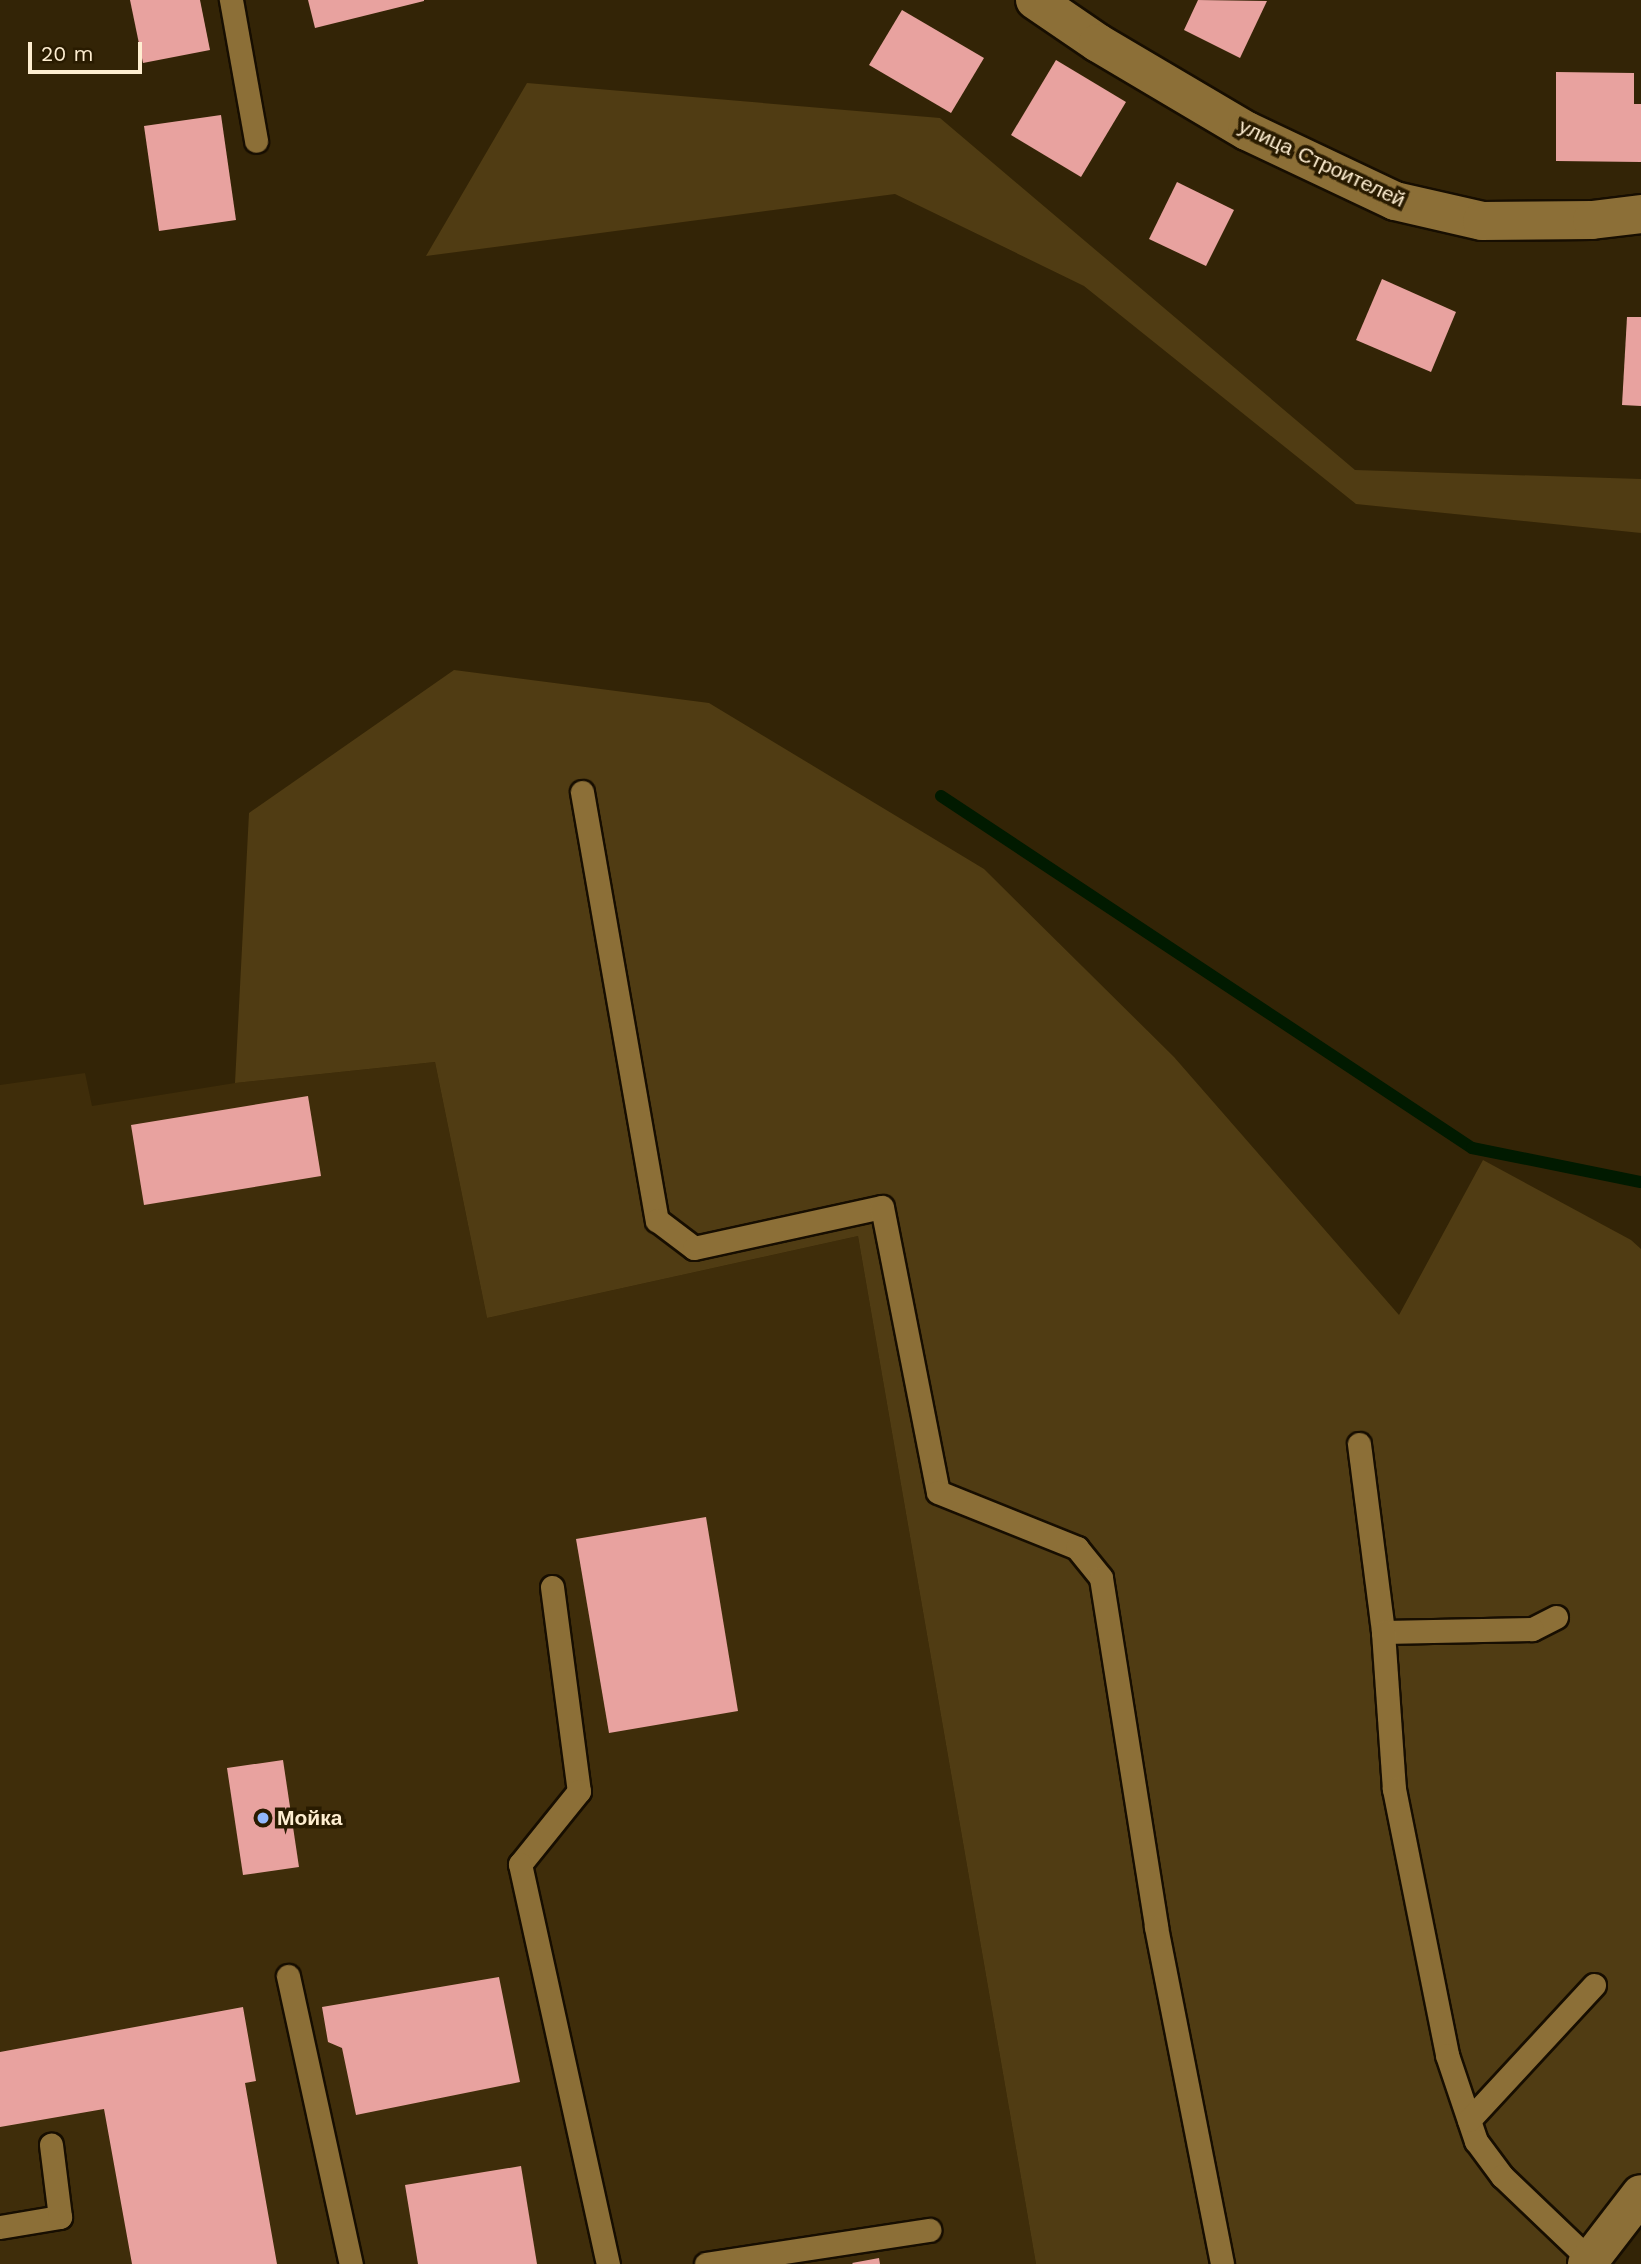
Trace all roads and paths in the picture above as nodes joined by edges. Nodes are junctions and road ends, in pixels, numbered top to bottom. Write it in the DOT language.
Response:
graph roads {
  1 [pos="232,0"];
  2 [pos="1035,0"];
  3 [pos="256,141"];
  4 [pos="1641,214"];
  5 [pos="582,792"];
  6 [pos="1359,1444"];
  7 [pos="552,1587"];
  8 [pos="1556,1617"];
  9 [pos="1383,1632"];
  10 [pos="288,1976"];
  11 [pos="1594,1985"];
  12 [pos="1469,2120"];
  13 [pos="51,2145"];
  14 [pos="1641,2194"];
  15 [pos="0,2227"];
  16 [pos="929,2230"];
  17 [pos="1588,2262"];
  18 [pos="351,2264"];
  19 [pos="608,2264"];
  20 [pos="706,2264"];
  21 [pos="1222,2264"];
  1 -- 3 [label="lane"];
  2 -- 4 [label="street, улица Строителей"];
  5 -- 21 [label="lane"];
  6 -- 9 [label="lane"];
  7 -- 19 [label="lane"];
  8 -- 9 [label="lane"];
  9 -- 12 [label="lane"];
  10 -- 18 [label="lane"];
  11 -- 12 [label="lane"];
  12 -- 17 [label="lane"];
  13 -- 15 [label="lane"];
  14 -- 17 [label="street"];
  16 -- 20 [label="lane"];
}
